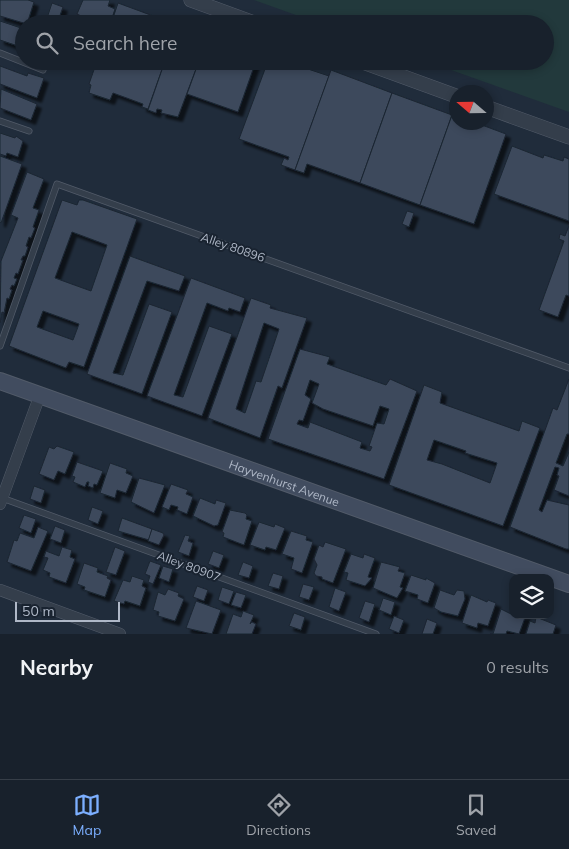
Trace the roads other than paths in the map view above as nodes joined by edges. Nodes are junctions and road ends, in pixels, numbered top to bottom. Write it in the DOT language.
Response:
graph roads {
  1 [pos="191,0"];
  2 [pos="232,15"];
  3 [pos="0,54"];
  4 [pos="15,59"];
  5 [pos="385,70"];
  6 [pos="449,93"];
  7 [pos="494,110"];
  8 [pos="0,121"];
  9 [pos="29,131"];
  10 [pos="569,137"];
  11 [pos="0,346"];
  12 [pos="569,368"];
  13 [pos="0,380"];
  14 [pos="40,395"];
  15 [pos="1,501"];
  16 [pos="569,584"];
  17 [pos="0,590"];
  18 [pos="120,634"];
  19 [pos="376,634"];
  1 -- 2 [label="street"];
  3 -- 4 [label="lane"];
  5 -- 6 [label="street"];
  7 -- 10 [label="street"];
  8 -- 9 [label="lane"];
  11 -- 12 [label="lane, Alley 80896"];
  13 -- 14 [label="main road, Hayvenhurst Avenue"];
  14 -- 15 [label="street"];
  14 -- 16 [label="main road, Hayvenhurst Avenue"];
  15 -- 19 [label="lane, Alley 80907"];
  17 -- 18 [label="street"];
}
